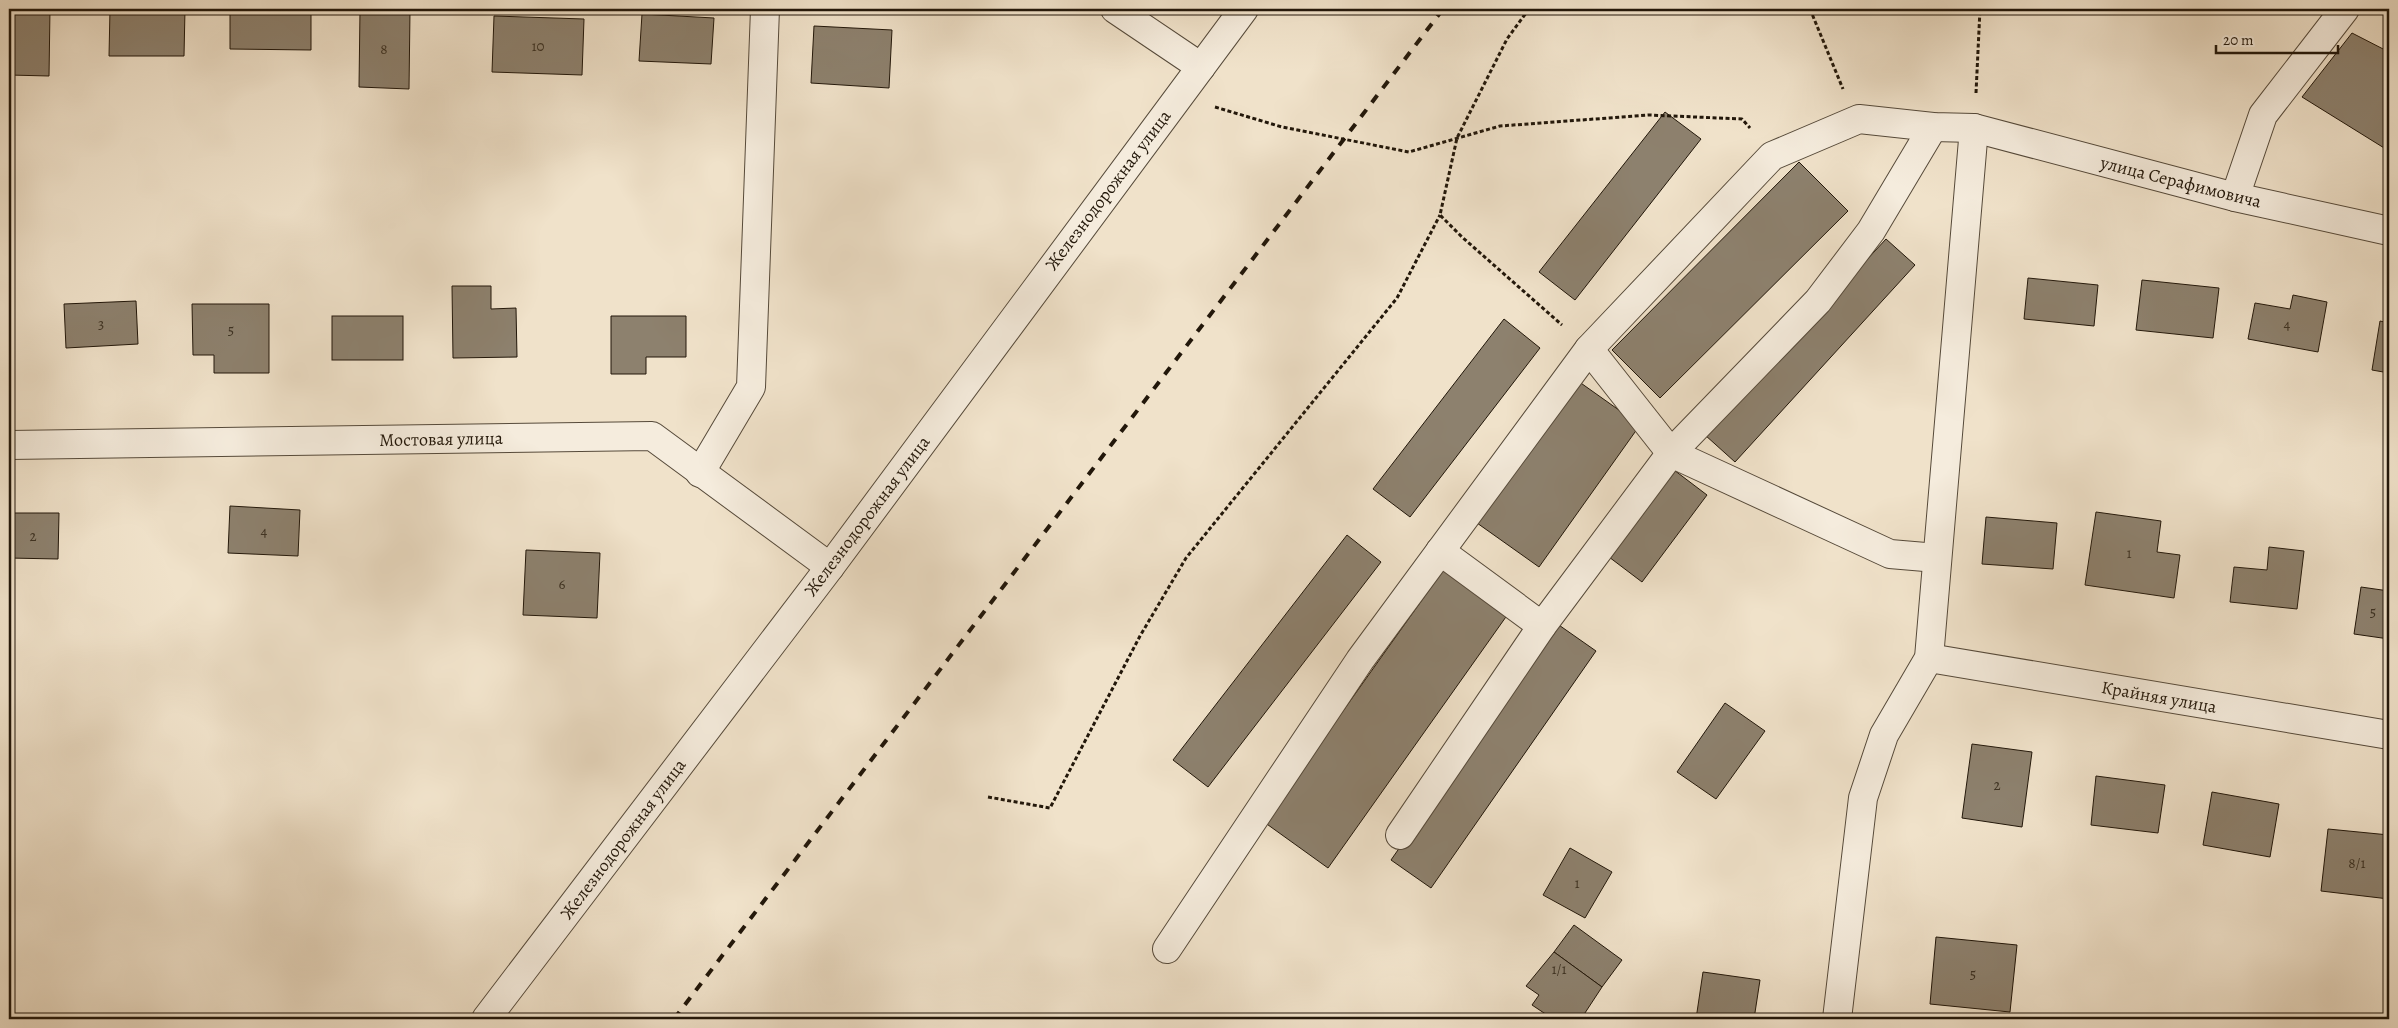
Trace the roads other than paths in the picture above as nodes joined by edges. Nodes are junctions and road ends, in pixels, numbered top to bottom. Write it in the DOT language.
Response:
graph roads {
  1 [pos="765,9"];
  2 [pos="1115,9"];
  3 [pos="1244,9"];
  4 [pos="2345,9"];
  5 [pos="1201,67"];
  6 [pos="1933,128"];
  7 [pos="1974,128"];
  8 [pos="2235,197"];
  9 [pos="2389,231"];
  10 [pos="1589,349"];
  11 [pos="9,445"];
  12 [pos="1671,453"];
  13 [pos="700,473"];
  14 [pos="1440,551"];
  15 [pos="1937,558"];
  16 [pos="830,567"];
  17 [pos="1542,626"];
  18 [pos="1929,658"];
  19 [pos="2389,735"];
  20 [pos="1400,835"];
  21 [pos="1167,949"];
  22 [pos="486,1019"];
  23 [pos="1837,1019"];
  1 -- 13 [label="street"];
  2 -- 5 [label="street"];
  3 -- 5 [label="street, Железнодорожная улица"];
  4 -- 8 [label="street"];
  5 -- 16 [label="street, Железнодорожная улица"];
  6 -- 7 [label="street, улица Серафимовича"];
  6 -- 10 [label="street, улица Серафимовича"];
  6 -- 12 [label="street"];
  7 -- 8 [label="street, улица Серафимовича"];
  7 -- 15 [label="street"];
  8 -- 9 [label="street, улица Серафимовича"];
  10 -- 12 [label="street"];
  10 -- 14 [label="street"];
  11 -- 13 [label="street, Мостовая улица"];
  12 -- 15 [label="street"];
  12 -- 17 [label="street"];
  13 -- 16 [label="street, Мостовая улица"];
  14 -- 17 [label="street"];
  14 -- 21 [label="street"];
  15 -- 18 [label="street"];
  16 -- 22 [label="street, Железнодорожная улица"];
  17 -- 20 [label="street"];
  18 -- 19 [label="street, Крайняя улица"];
  18 -- 23 [label="street"];
}
